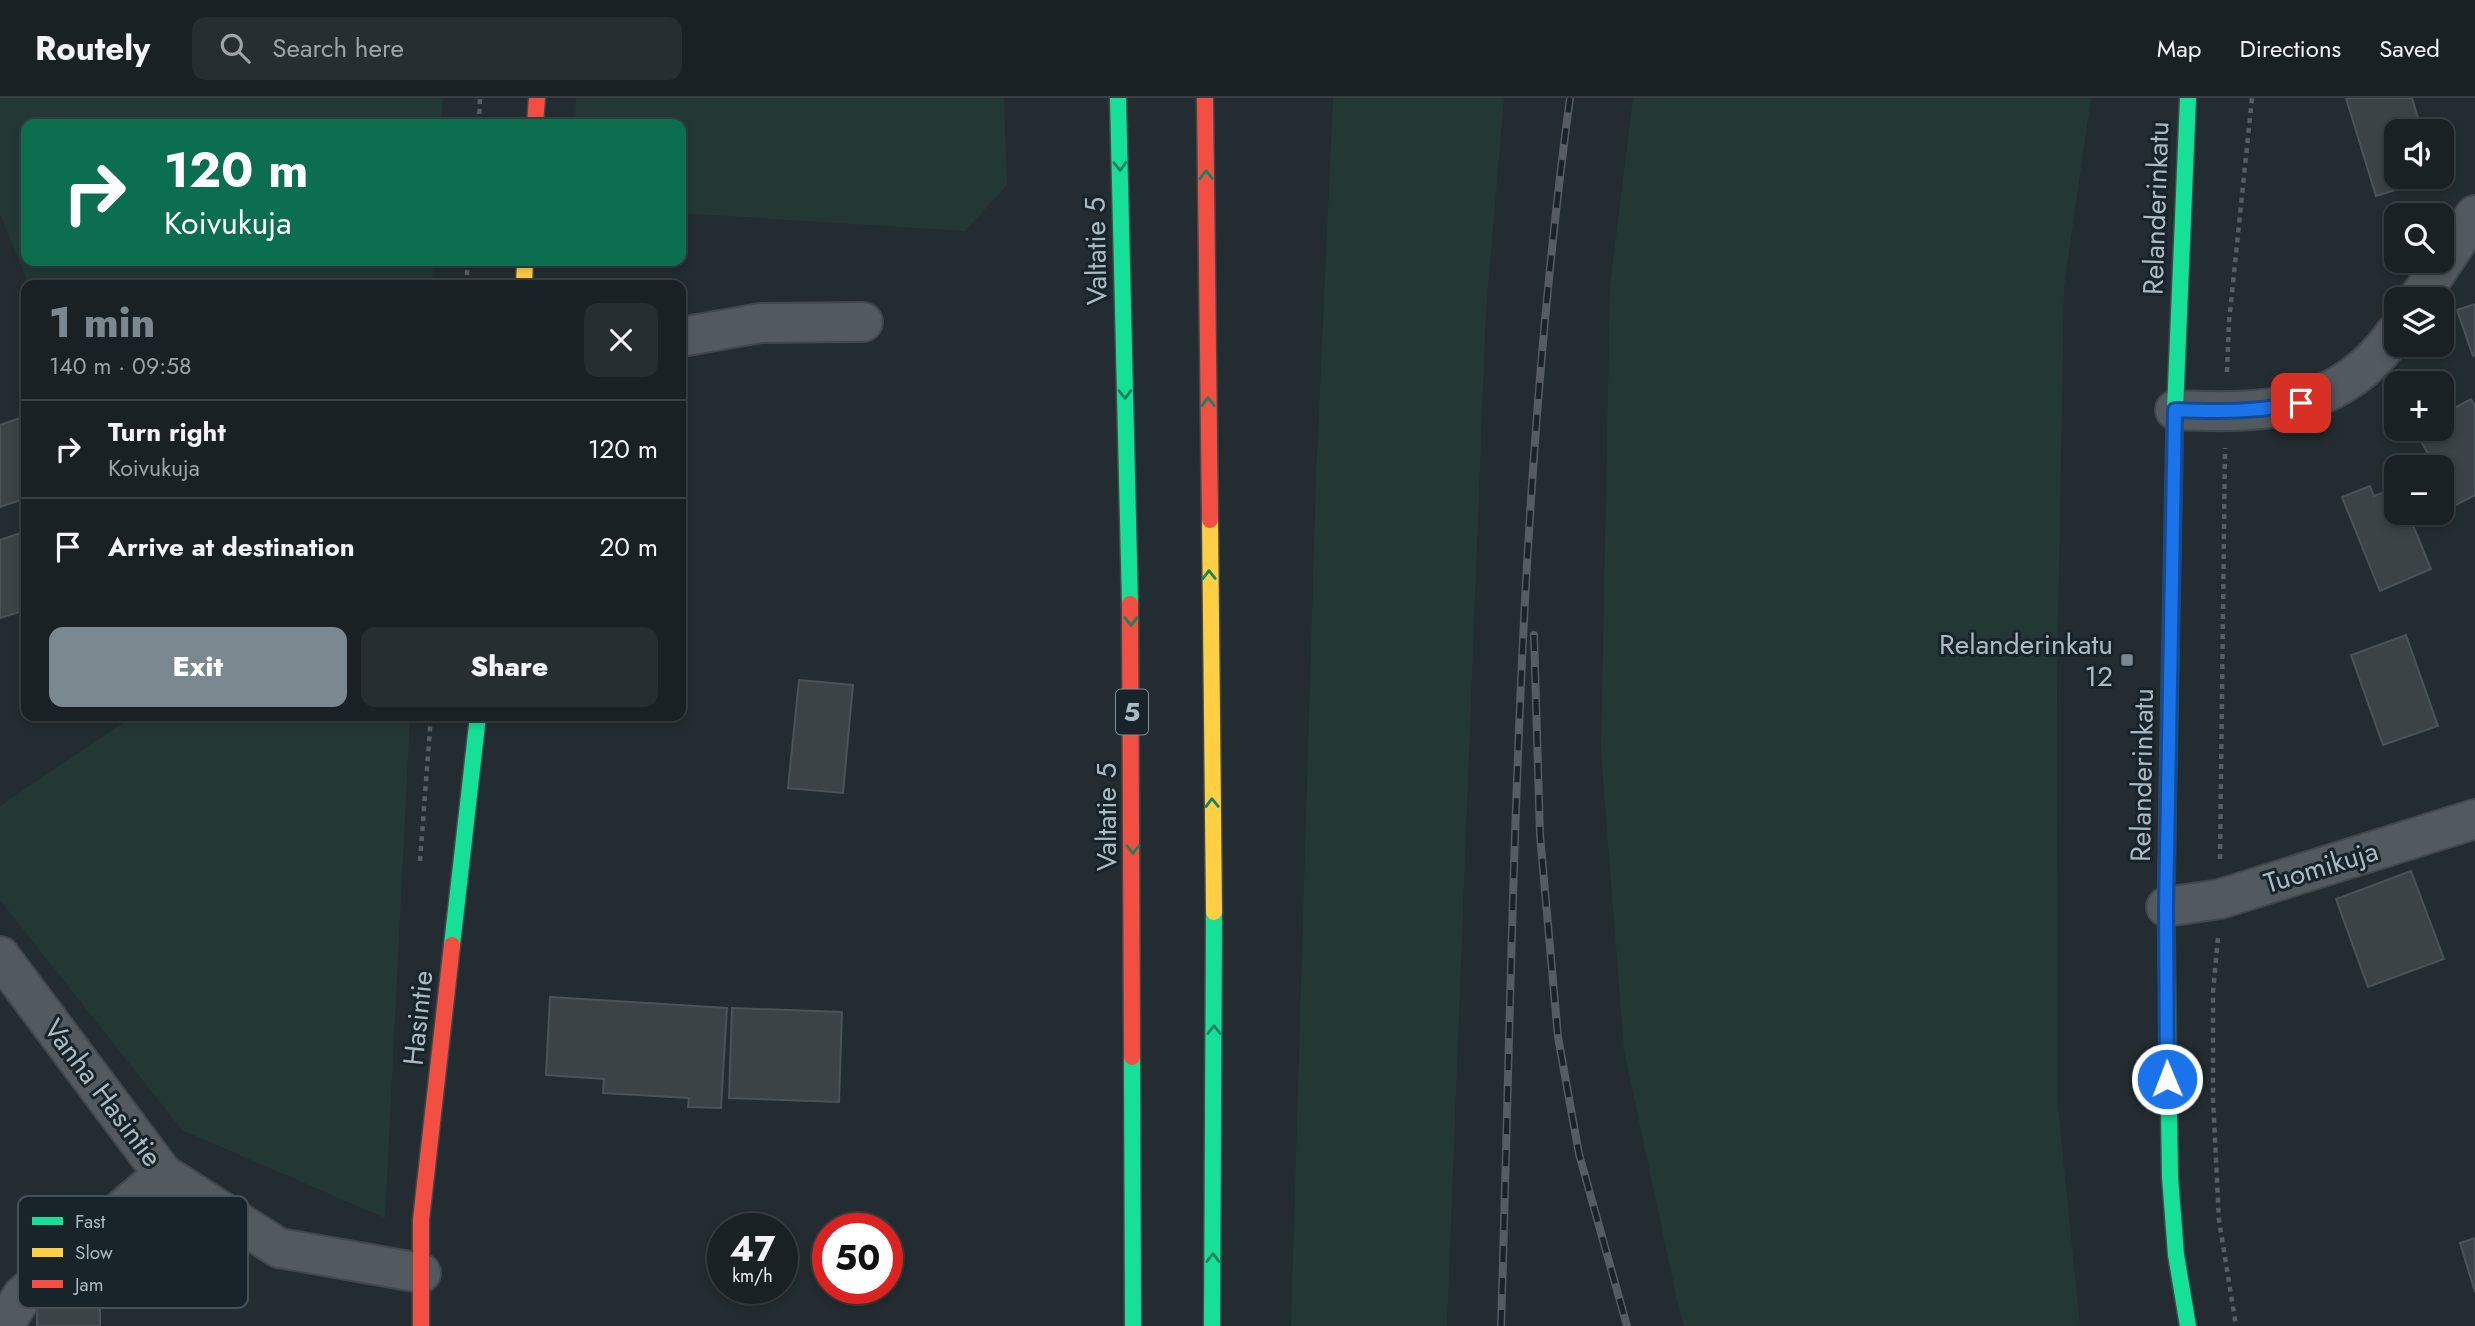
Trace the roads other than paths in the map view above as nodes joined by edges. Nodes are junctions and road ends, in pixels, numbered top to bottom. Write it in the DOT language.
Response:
graph roads {
  1 [pos="537,98"];
  2 [pos="1118,98"];
  3 [pos="1205,98"];
  4 [pos="2188,98"];
  5 [pos="535,119"];
  6 [pos="2475,215"];
  7 [pos="2426,287"];
  8 [pos="863,322"];
  9 [pos="686,336"];
  10 [pos="2384,348"];
  11 [pos="2175,410"];
  12 [pos="477,721"];
  13 [pos="2475,819"];
  14 [pos="2166,907"];
  15 [pos="0,956"];
  16 [pos="163,1174"];
  17 [pos="138,1196"];
  18 [pos="197,1196"];
  19 [pos="248,1228"];
  20 [pos="421,1273"];
  21 [pos="18,1303"];
  22 [pos="4,1326"];
  23 [pos="421,1326"];
  24 [pos="1133,1326"];
  25 [pos="1212,1326"];
  26 [pos="2188,1326"];
  1 -- 5 [label="main road"];
  2 -- 24 [label="main road, Valtatie 5 / 5, one-way"];
  25 -- 3 [label="main road, one-way"];
  4 -- 11 [label="main road, Relanderinkatu"];
  6 -- 7 [label="street"];
  8 -- 9 [label="street"];
  10 -- 11 [label="street"];
  11 -- 14 [label="main road, Relanderinkatu"];
  12 -- 20 [label="main road, Hasintie"];
  13 -- 14 [label="street, Tuomikuja"];
  14 -- 26 [label="main road, Relanderinkatu"];
  15 -- 16 [label="street, Vanha Hasintie"];
  16 -- 17 [label="street"];
  16 -- 18 [label="street, Vanha Hasintie"];
  19 -- 20 [label="street, Vanha Hasintie"];
  20 -- 23 [label="main road, Hasintie"];
  21 -- 22 [label="street"];
}
